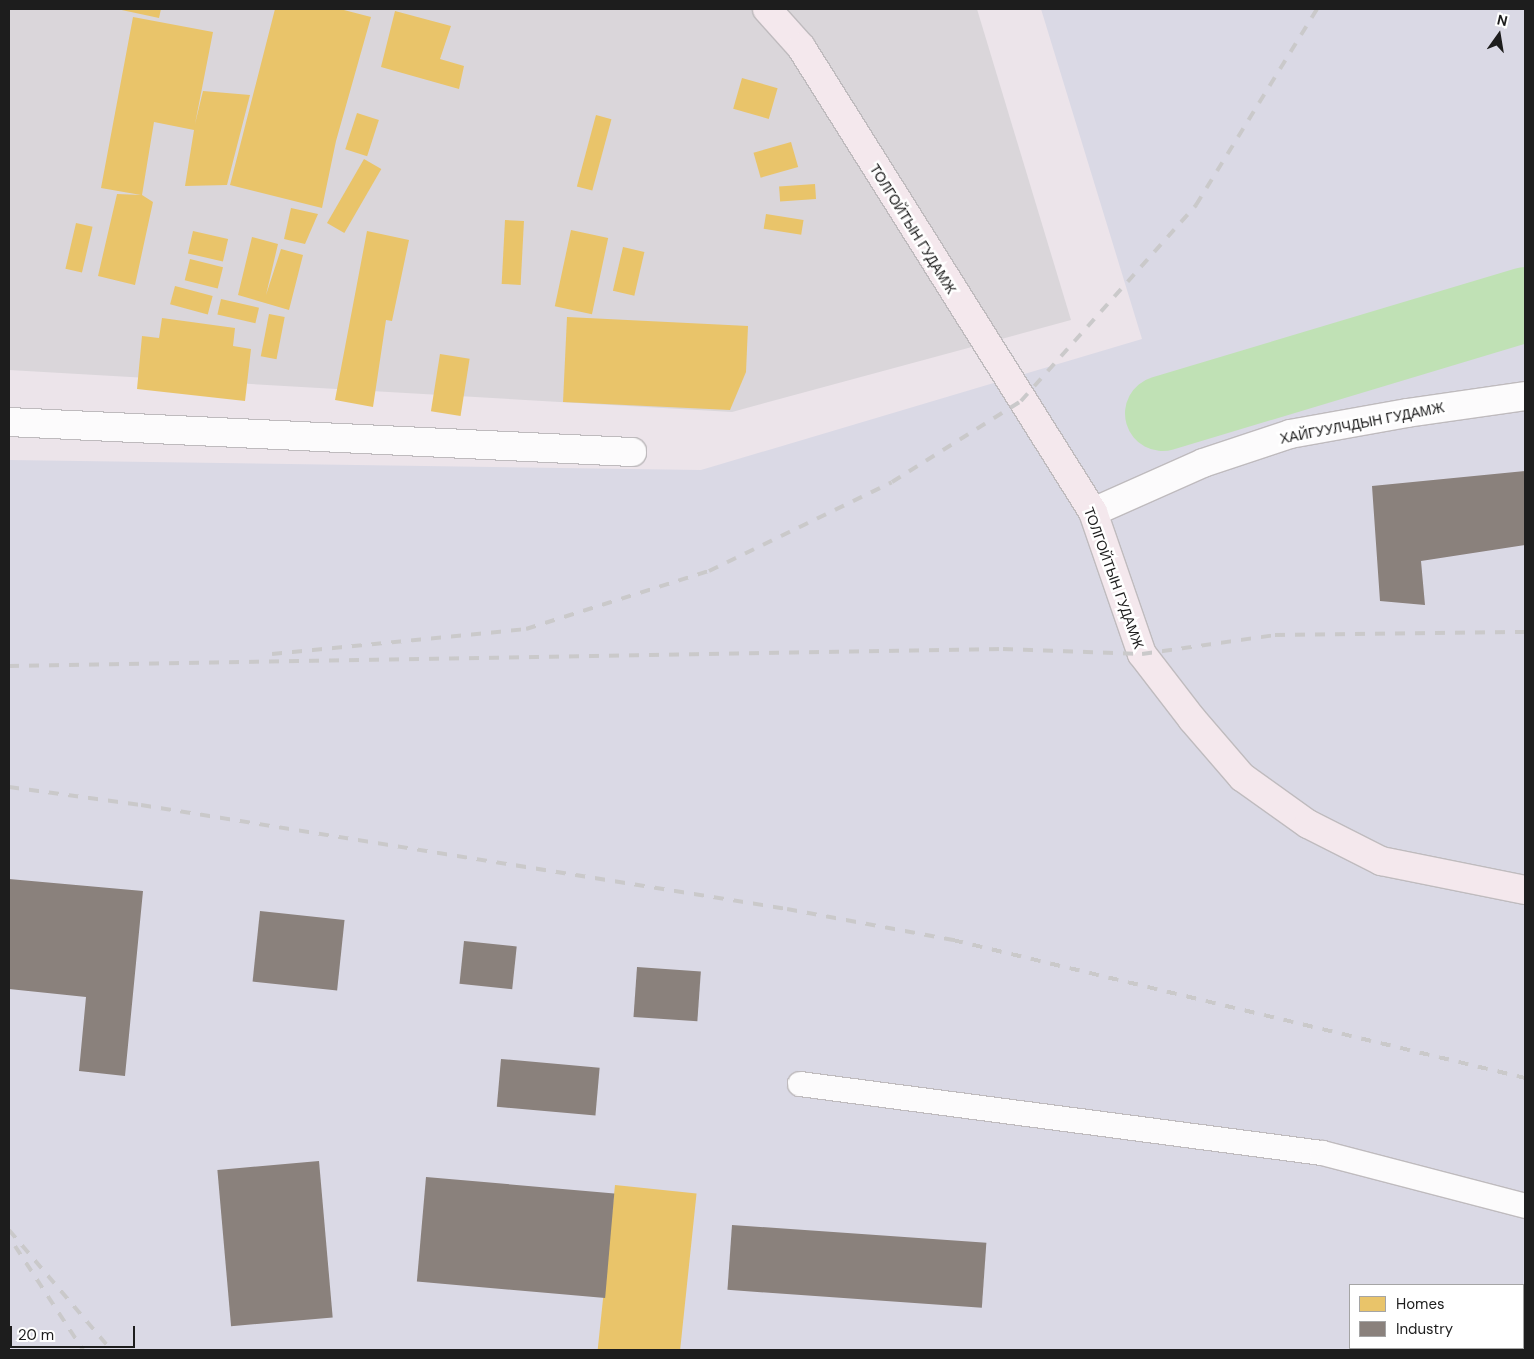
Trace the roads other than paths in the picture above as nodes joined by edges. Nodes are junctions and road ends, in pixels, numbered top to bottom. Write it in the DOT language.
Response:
graph roads {
  1 [pos="767,9"];
  2 [pos="1525,396"];
  3 [pos="9,422"];
  4 [pos="632,452"];
  5 [pos="1092,512"];
  6 [pos="1525,890"];
  7 [pos="800,1084"];
  8 [pos="1525,1206"];
  1 -- 5 [label="main road, ТОЛГОЙТЫН ГУДАМЖ"];
  2 -- 5 [label="street, ХАЙГУУЛЧДЫН ГУДАМЖ"];
  3 -- 4 [label="street"];
  5 -- 6 [label="main road, ТОЛГОЙТЫН ГУДАМЖ"];
  7 -- 8 [label="lane"];
}
